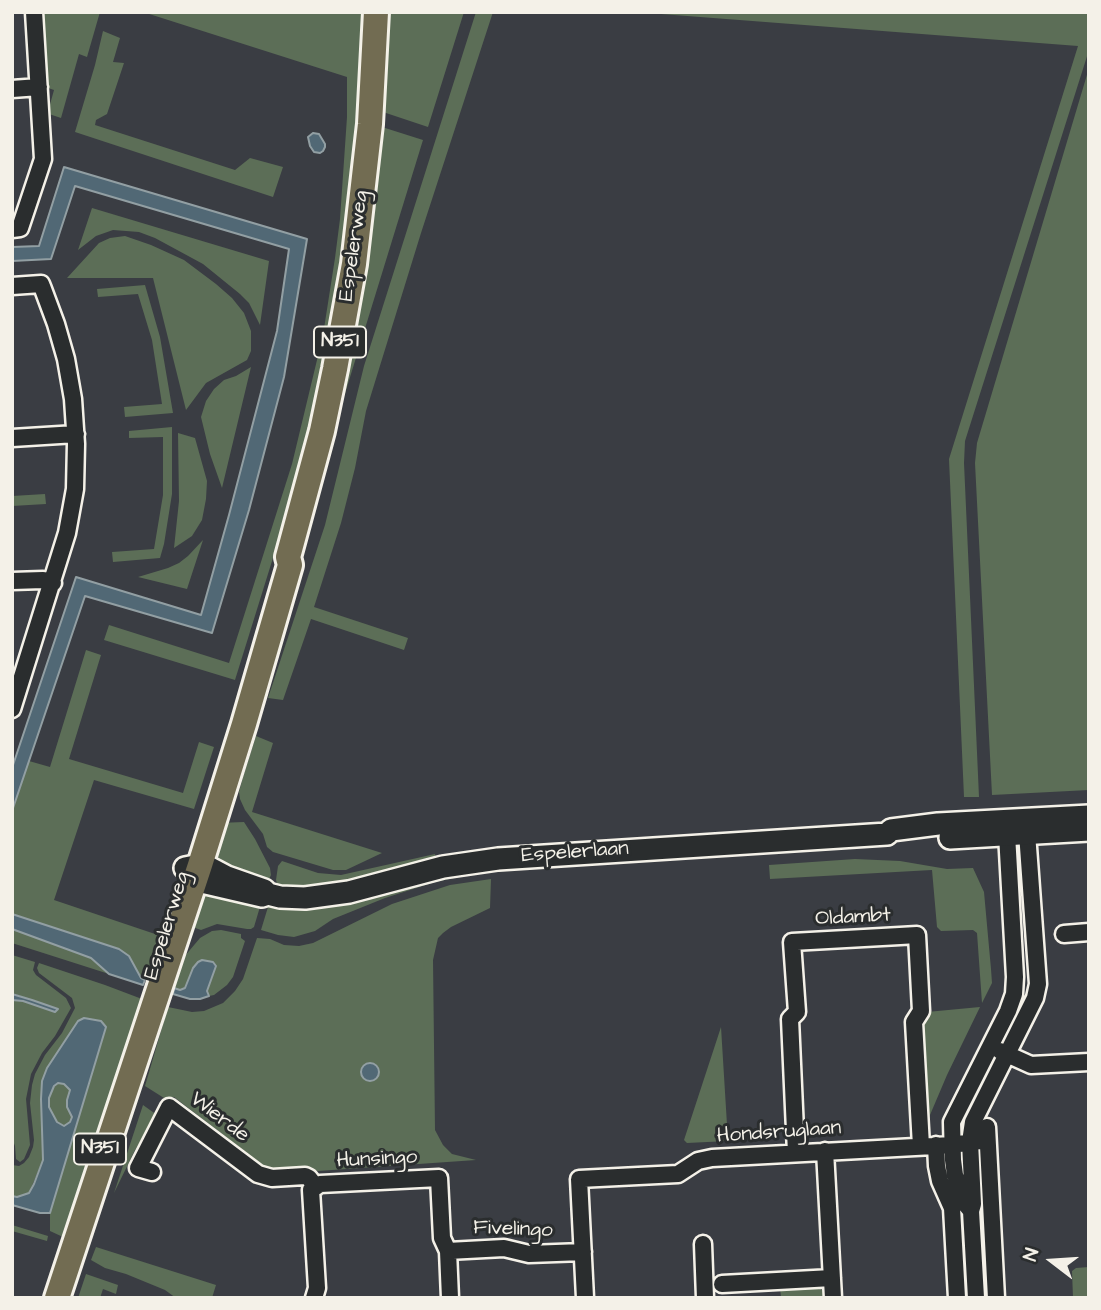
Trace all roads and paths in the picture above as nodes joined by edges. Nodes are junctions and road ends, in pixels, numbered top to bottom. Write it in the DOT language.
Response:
graph roads {
  1 [pos="34,12"];
  2 [pos="376,12"];
  3 [pos="39,87"];
  4 [pos="12,89"];
  5 [pos="12,229"];
  6 [pos="12,286"];
  7 [pos="76,434"];
  8 [pos="12,438"];
  9 [pos="12,581"];
  10 [pos="53,583"];
  11 [pos="12,709"];
  12 [pos="1089,816"];
  13 [pos="1016,829"];
  14 [pos="1089,830"];
  15 [pos="194,871"];
  16 [pos="1089,932"];
  17 [pos="1064,934"];
  18 [pos="150,1001"];
  19 [pos="990,1046"];
  20 [pos="1007,1054"];
  21 [pos="1089,1062"];
  22 [pos="970,1142"];
  23 [pos="928,1145"];
  24 [pos="953,1145"];
  25 [pos="825,1151"];
  26 [pos="796,1153"];
  27 [pos="152,1172"];
  28 [pos="316,1187"];
  29 [pos="971,1211"];
  30 [pos="703,1244"];
  31 [pos="448,1251"];
  32 [pos="583,1252"];
  33 [pos="832,1278"];
  34 [pos="722,1284"];
  35 [pos="50,1298"];
  36 [pos="57,1298"];
  37 [pos="314,1298"];
  38 [pos="450,1298"];
  39 [pos="585,1298"];
  40 [pos="705,1298"];
  41 [pos="833,1298"];
  42 [pos="957,1298"];
  43 [pos="976,1298"];
  44 [pos="996,1298"];
  1 -- 3 [label="street"];
  2 -- 15 [label="main road, Espelerweg / N351"];
  3 -- 4 [label="street"];
  3 -- 5 [label="street"];
  6 -- 7 [label="street"];
  7 -- 8 [label="street"];
  7 -- 10 [label="street"];
  9 -- 10 [label="street"];
  10 -- 11 [label="street"];
  12 -- 13 [label="main road, Espelerlaan"];
  13 -- 14 [label="main road, Espelerlaan"];
  13 -- 15 [label="main road, Espelerlaan"];
  13 -- 19 [label="street"];
  13 -- 20 [label="street"];
  15 -- 18 [label="main road, Espelerweg / N351"];
  16 -- 17 [label="street"];
  18 -- 35 [label="main road, Espelerweg / N351"];
  18 -- 36 [label="main road, Espelerweg / N351"];
  19 -- 20 [label="street"];
  19 -- 24 [label="street"];
  20 -- 21 [label="street"];
  20 -- 22 [label="street"];
  22 -- 24 [label="street, Hondsruglaan"];
  22 -- 29 [label="street"];
  22 -- 44 [label="street, Hondsruglaan"];
  23 -- 24 [label="street, Hondsruglaan"];
  23 -- 25 [label="street, Hondsruglaan"];
  23 -- 26 [label="street, Oldambt"];
  23 -- 42 [label="street"];
  24 -- 29 [label="street"];
  25 -- 26 [label="street, Hondsruglaan"];
  25 -- 33 [label="street"];
  26 -- 32 [label="street, Hondsruglaan"];
  27 -- 28 [label="street, Wierde"];
  28 -- 31 [label="street, Hunsingo"];
  28 -- 37 [label="street, Hunsingo"];
  29 -- 43 [label="street"];
  30 -- 40 [label="street"];
  31 -- 32 [label="street, Fivelingo"];
  31 -- 38 [label="street, Fivelingo"];
  32 -- 39 [label="street, Hondsruglaan"];
  33 -- 34 [label="street"];
  33 -- 41 [label="street"];
}
